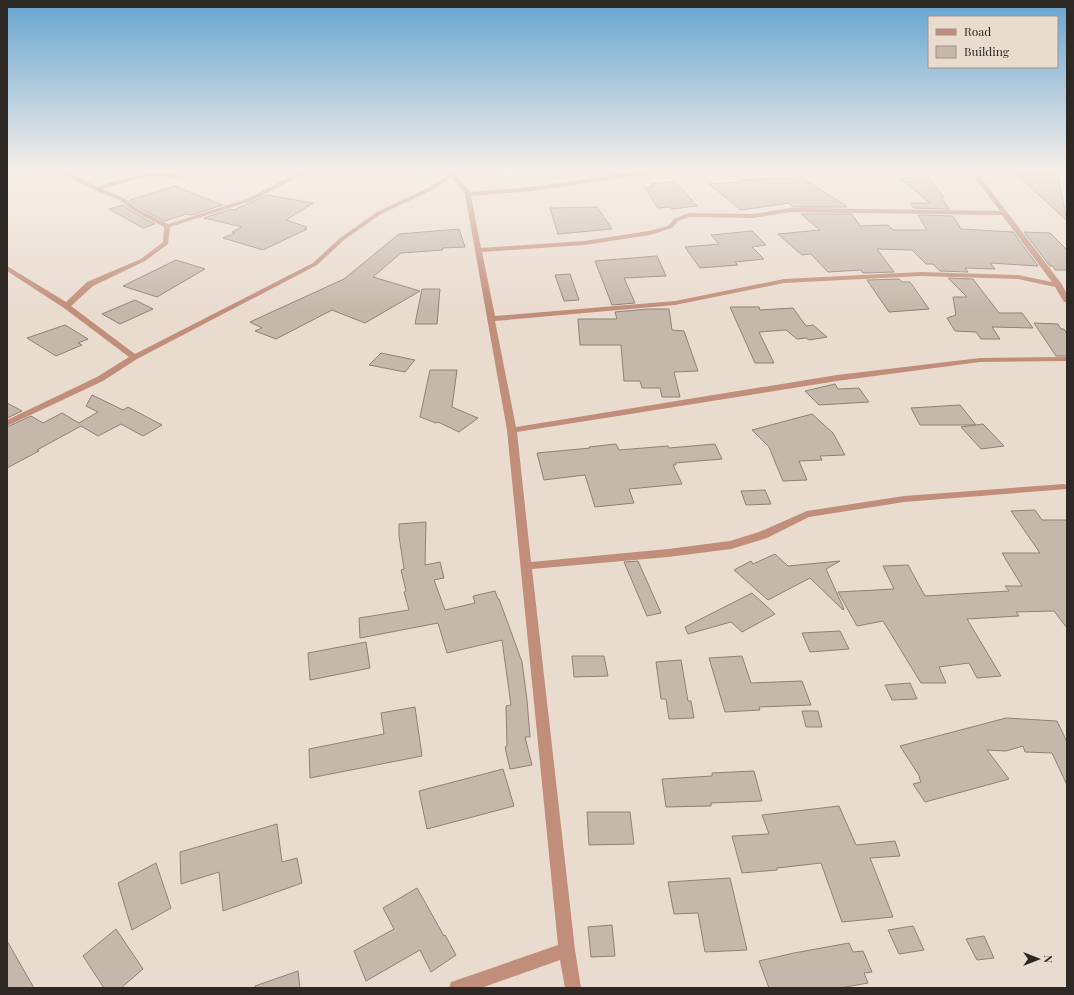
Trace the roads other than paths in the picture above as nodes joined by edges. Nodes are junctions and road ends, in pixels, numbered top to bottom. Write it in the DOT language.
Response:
graph roads {
  1 [pos="148,216"];
  2 [pos="197,216"];
  3 [pos="374,216"];
  4 [pos="472,216"];
  5 [pos="685,216"];
  6 [pos="1008,216"];
  7 [pos="167,226"];
  8 [pos="478,250"];
  9 [pos="7,268"];
  10 [pos="1058,284"];
  11 [pos="1067,300"];
  12 [pos="67,306"];
  13 [pos="491,319"];
  14 [pos="134,357"];
  15 [pos="1067,359"];
  16 [pos="7,423"];
  17 [pos="512,430"];
  18 [pos="1064,488"];
  19 [pos="526,566"];
  20 [pos="567,950"];
  21 [pos="457,988"];
  22 [pos="573,988"];
  1 -- 7 [label="street"];
  2 -- 7 [label="street"];
  3 -- 14 [label="street"];
  4 -- 8 [label="street"];
  5 -- 8 [label="street"];
  6 -- 10 [label="street"];
  7 -- 12 [label="street"];
  8 -- 13 [label="street"];
  9 -- 12 [label="street"];
  10 -- 11 [label="street"];
  10 -- 13 [label="street"];
  12 -- 14 [label="street"];
  13 -- 17 [label="street"];
  14 -- 16 [label="street"];
  15 -- 17 [label="street"];
  17 -- 19 [label="street"];
  18 -- 19 [label="street"];
  19 -- 20 [label="street"];
  20 -- 21 [label="street"];
  20 -- 22 [label="street"];
}
